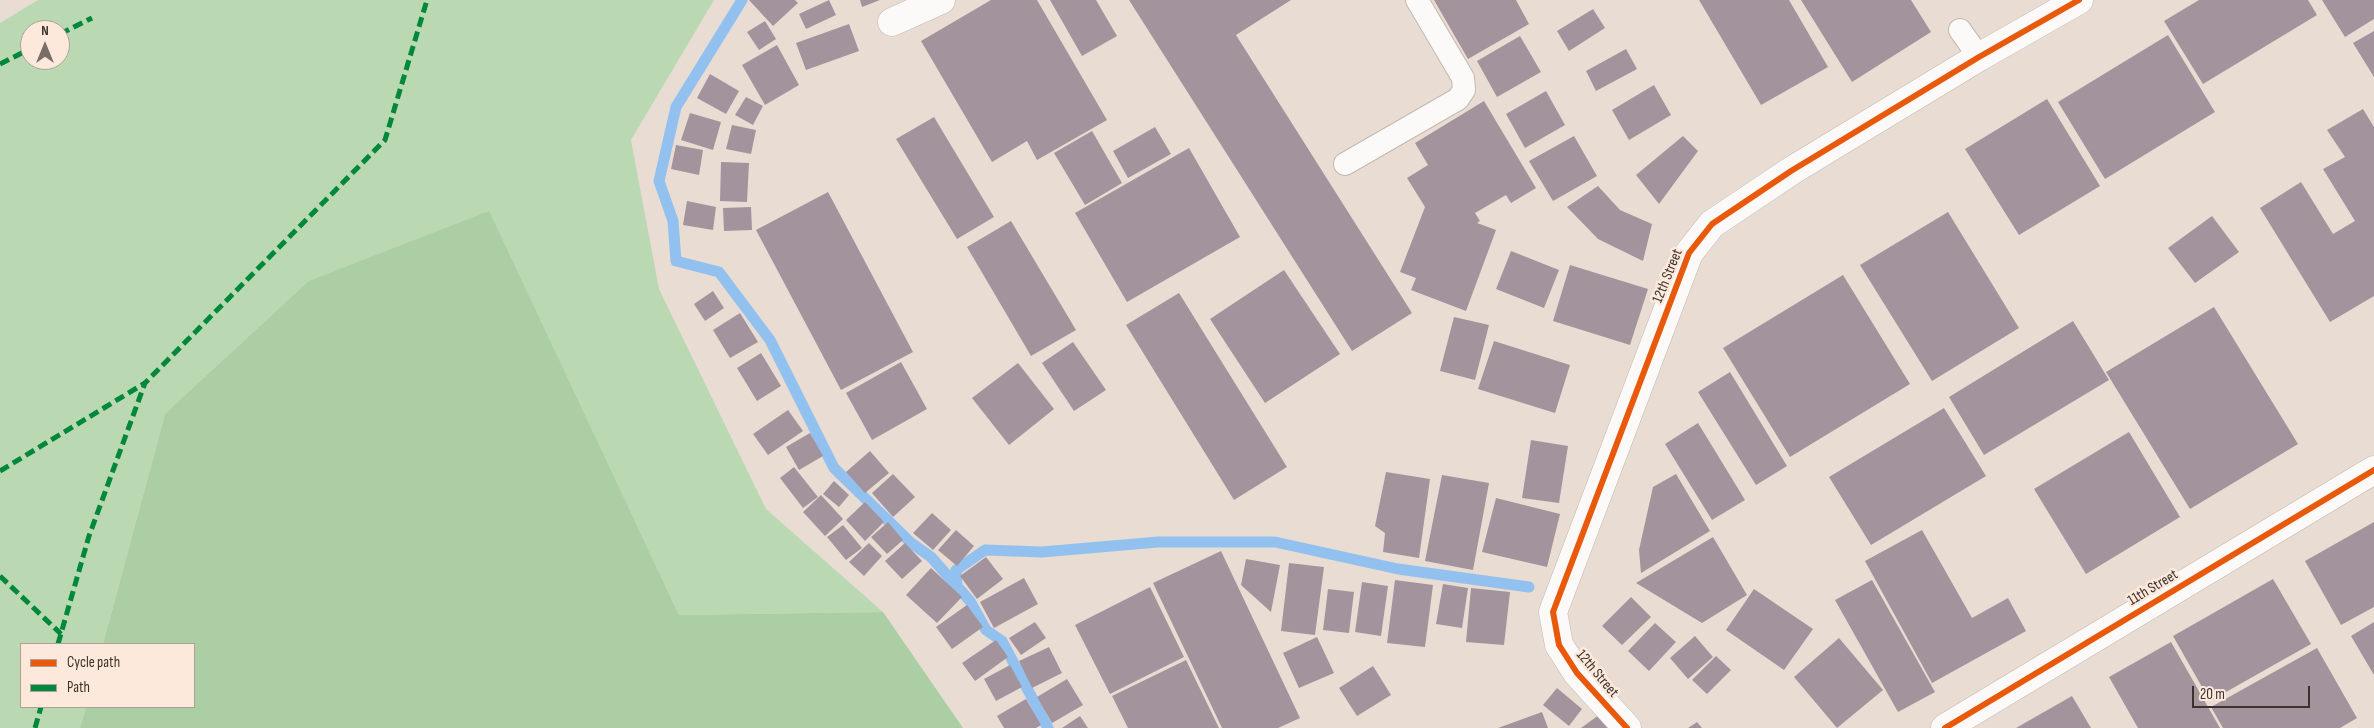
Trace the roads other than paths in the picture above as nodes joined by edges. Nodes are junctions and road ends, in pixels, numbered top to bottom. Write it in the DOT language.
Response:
graph roads {
  1 [pos="941,0"];
  2 [pos="1418,0"];
  3 [pos="2079,0"];
  4 [pos="892,22"];
  5 [pos="1960,30"];
  6 [pos="1979,57"];
  7 [pos="1345,164"];
  8 [pos="2374,470"];
  9 [pos="1628,728"];
  10 [pos="1945,728"];
  1 -- 4 [label="street"];
  2 -- 7 [label="lane"];
  3 -- 6 [label="street, 12th Street"];
  5 -- 6 [label="lane"];
  6 -- 9 [label="street, 12th Street"];
  8 -- 10 [label="street, 11th Street"];
}
